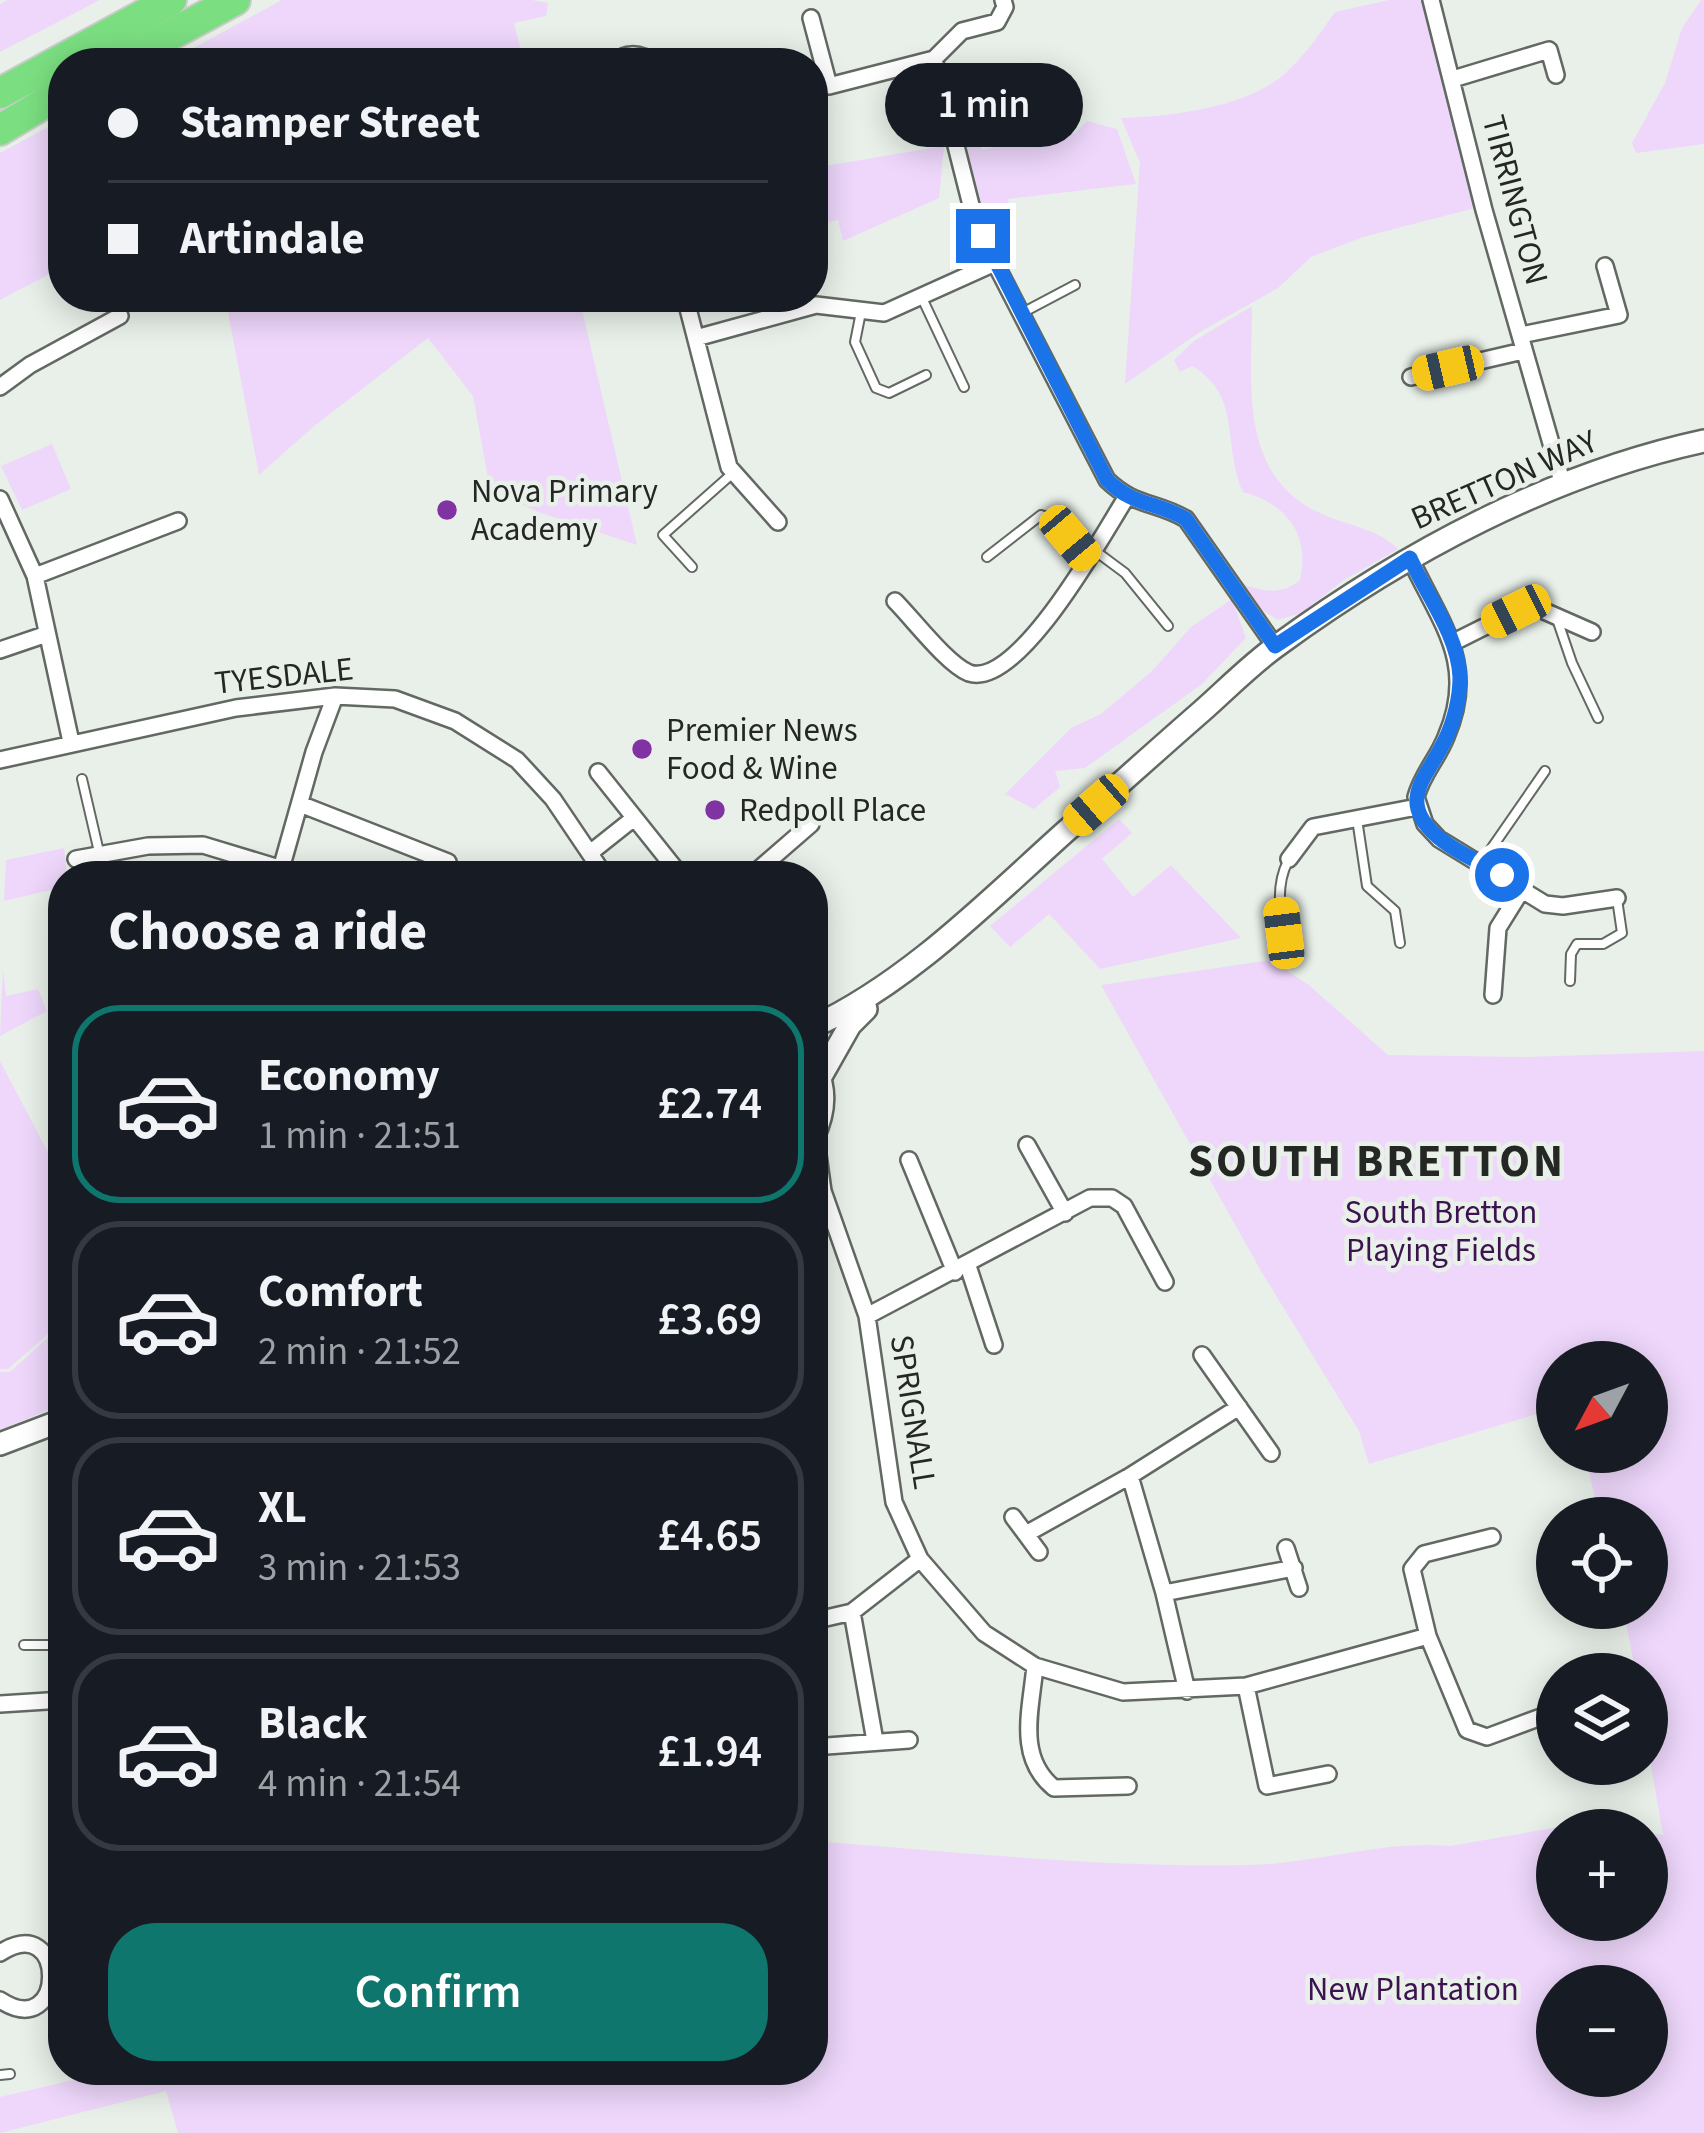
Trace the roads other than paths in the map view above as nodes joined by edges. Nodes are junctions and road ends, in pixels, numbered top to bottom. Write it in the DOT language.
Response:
graph roads {
  1 [pos="171,0"];
  2 [pos="236,0"];
  3 [pos="1004,0"];
  4 [pos="1431,0"];
  5 [pos="811,18"];
  6 [pos="83,48"];
  7 [pos="146,48"];
  8 [pos="819,48"];
  9 [pos="934,59"];
  10 [pos="48,67"];
  11 [pos="1556,75"];
  12 [pos="1453,79"];
  13 [pos="828,82"];
  14 [pos="0,93"];
  15 [pos="48,101"];
  16 [pos="0,130"];
  17 [pos="994,263"];
  18 [pos="1605,266"];
  19 [pos="1075,285"];
  20 [pos="921,296"];
  21 [pos="828,306"];
  22 [pos="689,312"];
  23 [pos="788,312"];
  24 [pos="861,312"];
  25 [pos="1021,314"];
  26 [pos="121,316"];
  27 [pos="696,338"];
  28 [pos="1522,343"];
  29 [pos="926,375"];
  30 [pos="1411,377"];
  31 [pos="0,387"];
  32 [pos="964,387"];
  33 [pos="1704,440"];
  34 [pos="734,472"];
  35 [pos="1563,485"];
  36 [pos="1126,498"];
  37 [pos="0,499"];
  38 [pos="178,520"];
  39 [pos="778,522"];
  40 [pos="1090,554"];
  41 [pos="987,556"];
  42 [pos="1410,558"];
  43 [pos="692,567"];
  44 [pos="35,576"];
  45 [pos="895,601"];
  46 [pos="1556,615"];
  47 [pos="1168,626"];
  48 [pos="1592,632"];
  49 [pos="47,634"];
  50 [pos="1454,642"];
  51 [pos="1275,646"];
  52 [pos="0,650"];
  53 [pos="335,696"];
  54 [pos="1598,718"];
  55 [pos="71,742"];
  56 [pos="0,760"];
  57 [pos="1546,771"];
  58 [pos="598,772"];
  59 [pos="82,779"];
  60 [pos="300,804"];
  61 [pos="1417,807"];
  62 [pos="634,818"];
  63 [pos="1357,818"];
  64 [pos="811,824"];
  65 [pos="99,852"];
  66 [pos="590,853"];
  67 [pos="76,859"];
  68 [pos="1288,859"];
  69 [pos="248,861"];
  70 [pos="282,861"];
  71 [pos="445,861"];
  72 [pos="595,861"];
  73 [pos="669,861"];
  74 [pos="768,861"];
  75 [pos="1481,864"];
  76 [pos="1521,891"];
  77 [pos="1617,898"];
  78 [pos="1400,943"];
  79 [pos="1291,952"];
  80 [pos="901,975"];
  81 [pos="1570,981"];
  82 [pos="1493,994"];
  83 [pos="828,1021"];
  84 [pos="828,1055"];
  85 [pos="1027,1145"];
  86 [pos="909,1160"];
  87 [pos="828,1213"];
  88 [pos="1065,1213"];
  89 [pos="961,1269"];
  90 [pos="1165,1282"];
  91 [pos="868,1316"];
  92 [pos="994,1345"];
  93 [pos="1202,1355"];
  94 [pos="1239,1407"];
  95 [pos="48,1426"];
  96 [pos="0,1444"];
  97 [pos="1271,1453"];
  98 [pos="1130,1476"];
  99 [pos="1013,1517"];
  100 [pos="1026,1534"];
  101 [pos="1492,1537"];
  102 [pos="1286,1548"];
  103 [pos="1039,1552"];
  104 [pos="920,1559"];
  105 [pos="1294,1568"];
  106 [pos="1299,1588"];
  107 [pos="1164,1593"];
  108 [pos="852,1612"];
  109 [pos="828,1618"];
  110 [pos="1428,1636"];
  111 [pos="48,1645"];
  112 [pos="24,1646"];
  113 [pos="1034,1666"];
  114 [pos="1246,1686"];
  115 [pos="1186,1691"];
  116 [pos="48,1701"];
  117 [pos="0,1704"];
  118 [pos="1536,1719"];
  119 [pos="909,1740"];
  120 [pos="875,1741"];
  121 [pos="828,1746"];
  122 [pos="1328,1774"];
  123 [pos="1128,1786"];
  124 [pos="0,1953"];
  125 [pos="48,1960"];
  126 [pos="48,1993"];
  127 [pos="0,2000"];
  1 -- 6 [label="highway"];
  2 -- 7 [label="highway"];
  3 -- 9 [label="street"];
  4 -- 12 [label="street, TIRRINGTON"];
  5 -- 8 [label="street"];
  9 -- 13 [label="street"];
  9 -- 17 [label="street"];
  10 -- 14 [label="highway"];
  11 -- 12 [label="street, TIRRINGTON"];
  12 -- 28 [label="street, TIRRINGTON"];
  15 -- 16 [label="highway"];
  17 -- 20 [label="street"];
  17 -- 25 [label="street"];
  18 -- 28 [label="street, TIRRINGTON"];
  19 -- 25 [label="lane"];
  20 -- 24 [label="street"];
  20 -- 32 [label="lane"];
  21 -- 24 [label="street"];
  22 -- 27 [label="street"];
  23 -- 27 [label="street"];
  24 -- 29 [label="lane"];
  25 -- 36 [label="street"];
  26 -- 31 [label="street"];
  27 -- 34 [label="street"];
  28 -- 30 [label="street, TIRRINGTON"];
  28 -- 35 [label="street, TIRRINGTON"];
  33 -- 35 [label="street, BRETTON WAY"];
  34 -- 39 [label="street"];
  34 -- 43 [label="lane"];
  35 -- 42 [label="street, BRETTON WAY"];
  36 -- 40 [label="street"];
  36 -- 51 [label="street"];
  37 -- 44 [label="street"];
  38 -- 44 [label="street"];
  40 -- 41 [label="lane"];
  40 -- 45 [label="street"];
  40 -- 47 [label="lane"];
  42 -- 50 [label="street"];
  42 -- 51 [label="street, BRETTON WAY"];
  44 -- 49 [label="street"];
  46 -- 48 [label="street"];
  46 -- 50 [label="street"];
  46 -- 54 [label="lane"];
  49 -- 52 [label="street"];
  49 -- 55 [label="street"];
  50 -- 61 [label="street"];
  51 -- 80 [label="street, BRETTON WAY"];
  53 -- 55 [label="street, TYESDALE"];
  53 -- 60 [label="street"];
  53 -- 66 [label="street, TYESDALE"];
  55 -- 56 [label="street, TYESDALE"];
  57 -- 75 [label="lane"];
  58 -- 62 [label="street"];
  59 -- 65 [label="lane"];
  60 -- 70 [label="street"];
  60 -- 71 [label="street"];
  61 -- 63 [label="street"];
  61 -- 75 [label="street"];
  62 -- 66 [label="street"];
  62 -- 73 [label="street"];
  63 -- 68 [label="street"];
  63 -- 78 [label="lane"];
  64 -- 74 [label="street"];
  65 -- 67 [label="street"];
  65 -- 69 [label="street"];
  66 -- 72 [label="street, TYESDALE"];
  68 -- 79 [label="lane"];
  75 -- 76 [label="street"];
  76 -- 77 [label="street"];
  76 -- 82 [label="street"];
  77 -- 81 [label="lane"];
  80 -- 83 [label="street, BRETTON WAY"];
  80 -- 84 [label="street, BRETTON WAY"];
  85 -- 88 [label="street"];
  86 -- 89 [label="street"];
  87 -- 91 [label="street, SPRIGNALL"];
  88 -- 89 [label="street, SPRIGNALL"];
  88 -- 90 [label="street, SPRIGNALL"];
  89 -- 91 [label="street, SPRIGNALL"];
  89 -- 92 [label="street"];
  91 -- 104 [label="street, SPRIGNALL"];
  93 -- 94 [label="street"];
  94 -- 97 [label="street"];
  94 -- 98 [label="street"];
  95 -- 96 [label="street"];
  98 -- 100 [label="street"];
  98 -- 107 [label="street"];
  99 -- 100 [label="street"];
  100 -- 103 [label="street"];
  101 -- 110 [label="street"];
  102 -- 105 [label="street"];
  104 -- 108 [label="street"];
  104 -- 113 [label="street, SPRIGNALL"];
  105 -- 106 [label="street"];
  105 -- 107 [label="street"];
  107 -- 115 [label="street"];
  108 -- 109 [label="street"];
  108 -- 120 [label="street"];
  110 -- 114 [label="street, SPRIGNALL"];
  110 -- 118 [label="street"];
  111 -- 112 [label="lane"];
  113 -- 115 [label="street, SPRIGNALL"];
  113 -- 123 [label="street"];
  114 -- 115 [label="street, SPRIGNALL"];
  114 -- 122 [label="street"];
  116 -- 117 [label="street"];
  119 -- 120 [label="street"];
  120 -- 121 [label="street"];
  124 -- 125 [label="street"];
  126 -- 127 [label="street"];
}
